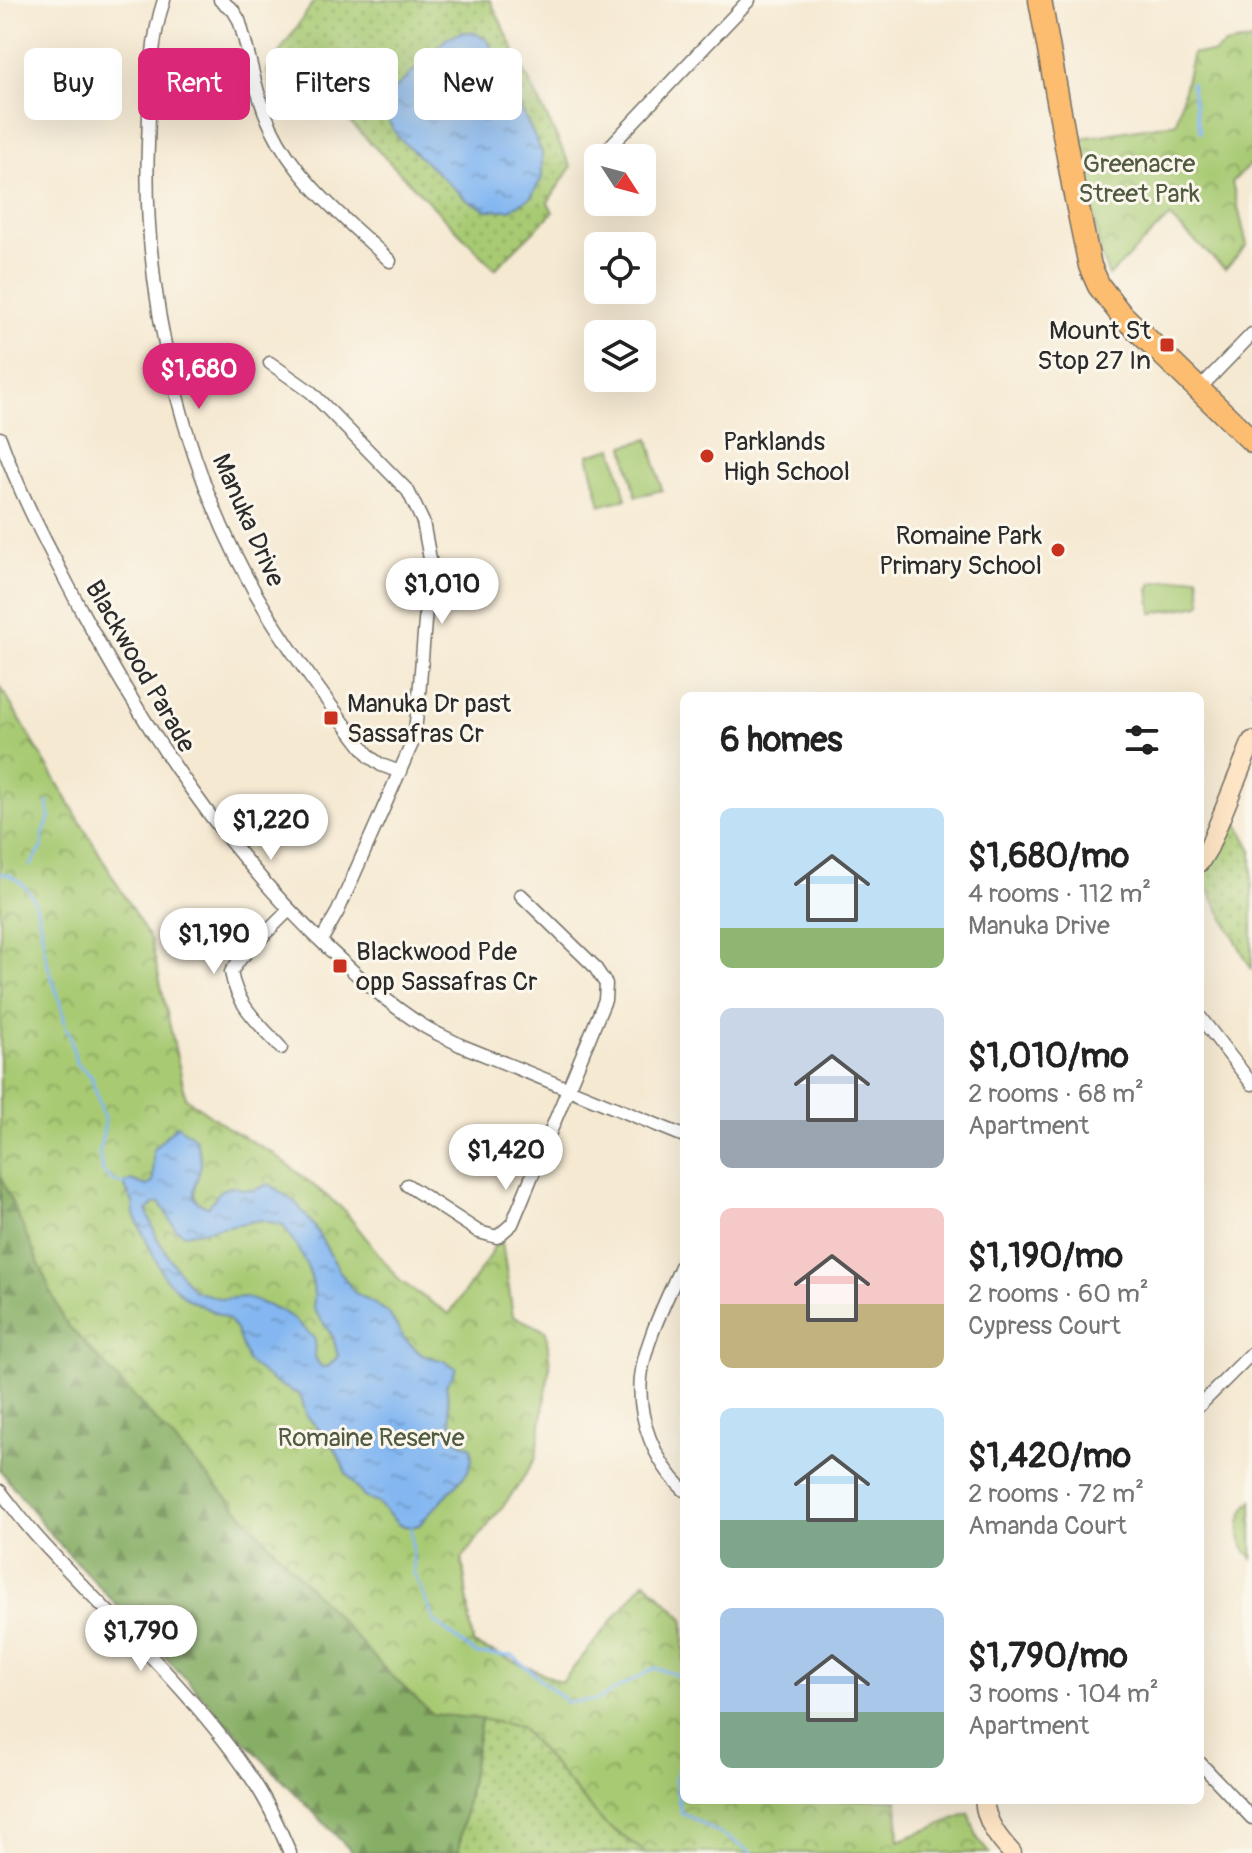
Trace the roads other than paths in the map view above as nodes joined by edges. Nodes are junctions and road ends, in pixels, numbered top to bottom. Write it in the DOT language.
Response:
graph roads {
  1 [pos="164,0"];
  2 [pos="220,0"];
  3 [pos="749,0"];
  4 [pos="1040,0"];
  5 [pos="612,144"];
  6 [pos="390,261"];
  7 [pos="1252,334"];
  8 [pos="270,363"];
  9 [pos="1199,389"];
  10 [pos="0,438"];
  11 [pos="1252,441"];
  12 [pos="1252,741"];
  13 [pos="400,772"];
  14 [pos="1204,855"];
  15 [pos="521,895"];
  16 [pos="289,910"];
  17 [pos="321,941"];
  18 [pos="1204,1022"];
  19 [pos="281,1048"];
  20 [pos="1252,1084"];
  21 [pos="569,1089"];
  22 [pos="680,1134"];
  23 [pos="407,1185"];
  24 [pos="680,1269"];
  25 [pos="1252,1353"];
  26 [pos="1204,1401"];
  27 [pos="680,1486"];
  28 [pos="0,1491"];
  29 [pos="1204,1767"];
  30 [pos="985,1804"];
  31 [pos="1252,1818"];
  32 [pos="290,1853"];
  33 [pos="1012,1853"];
  1 -- 13 [label="street, Manuka Drive"];
  2 -- 6 [label="street"];
  3 -- 5 [label="street"];
  4 -- 9 [label="highway"];
  7 -- 9 [label="street"];
  8 -- 13 [label="street"];
  9 -- 11 [label="highway"];
  10 -- 16 [label="street, Blackwood Parade"];
  12 -- 14 [label="street"];
  13 -- 17 [label="street"];
  15 -- 21 [label="street"];
  16 -- 17 [label="street, Blackwood Parade"];
  16 -- 19 [label="street"];
  17 -- 21 [label="street, Blackwood Parade"];
  18 -- 20 [label="street"];
  21 -- 22 [label="street, Blackwood Parade"];
  21 -- 23 [label="street"];
  24 -- 27 [label="street"];
  25 -- 26 [label="street"];
  28 -- 32 [label="street"];
  29 -- 31 [label="street"];
  30 -- 33 [label="street"];
}
